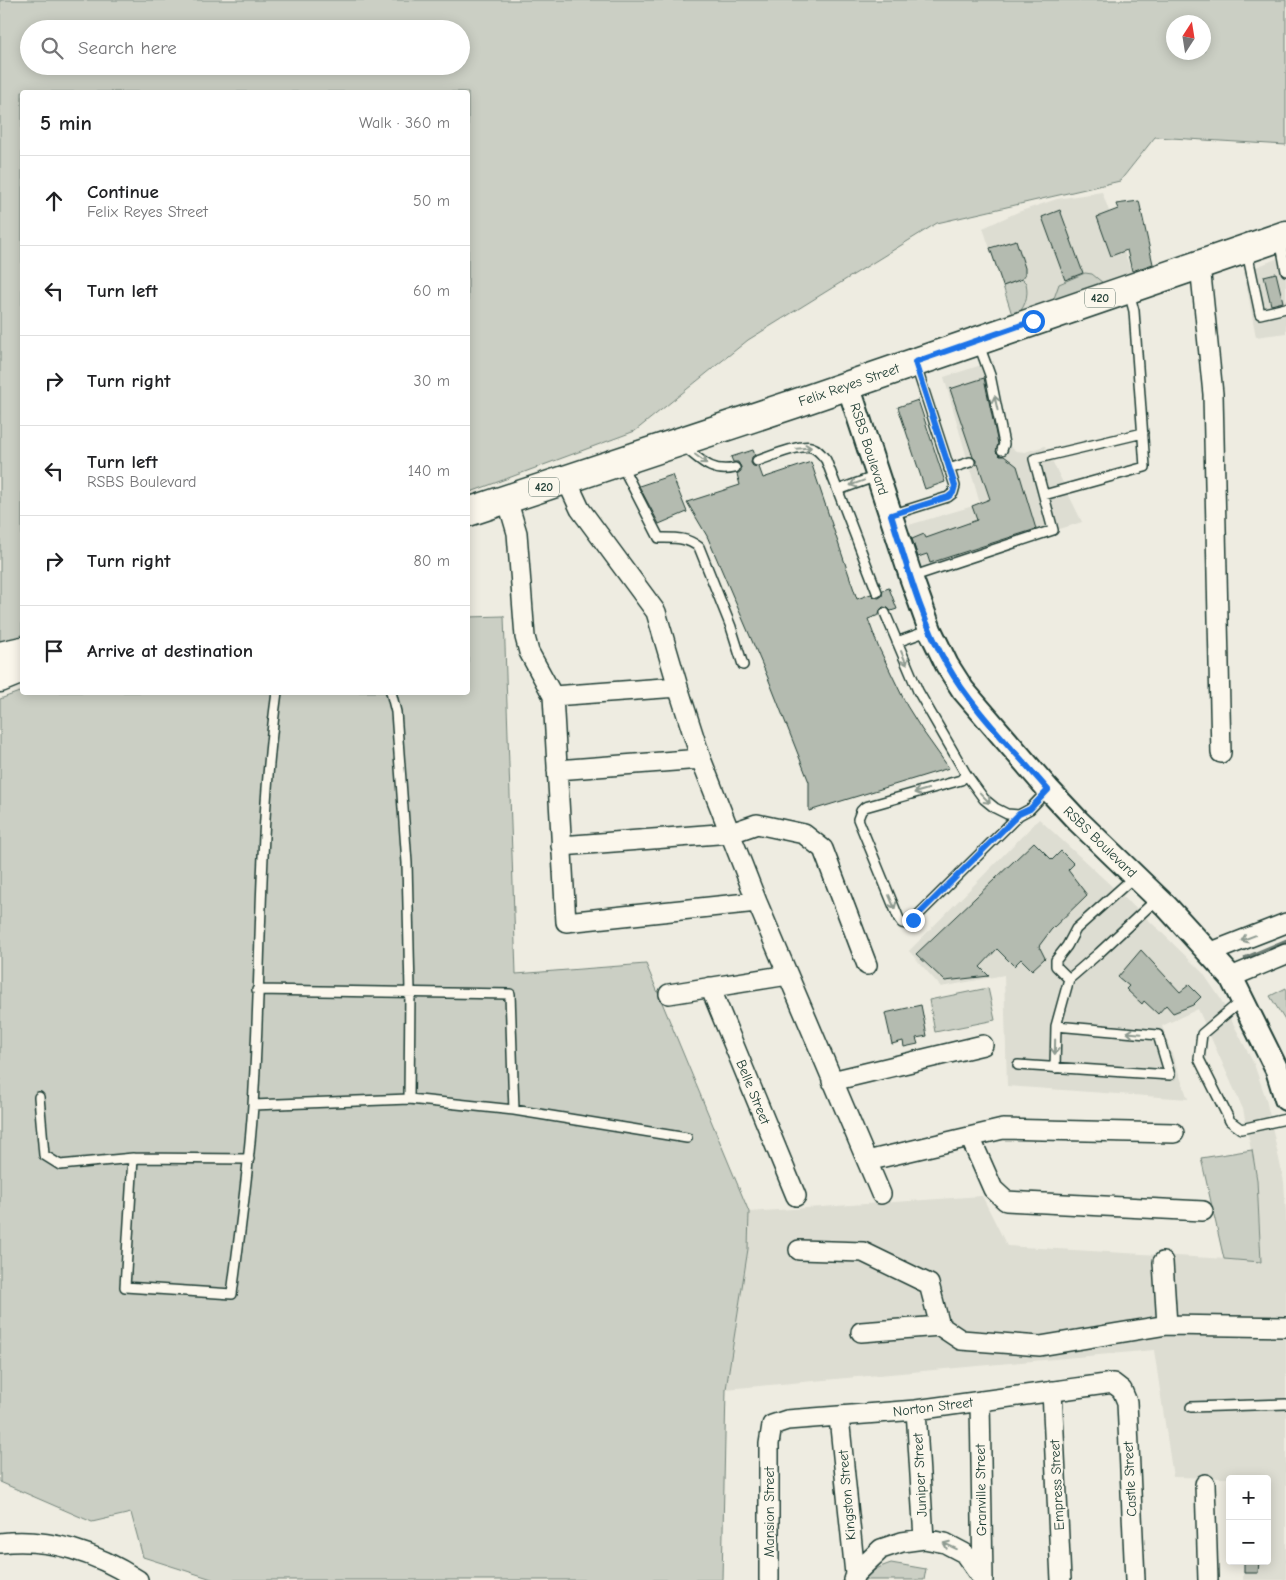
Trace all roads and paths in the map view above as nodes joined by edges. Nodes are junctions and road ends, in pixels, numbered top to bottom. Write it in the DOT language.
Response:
graph roads {
  1 [pos="1283,236"];
  2 [pos="1246,249"];
  3 [pos="1200,265"];
  4 [pos="1286,271"];
  5 [pos="1128,289"];
  6 [pos="1286,308"];
  7 [pos="978,340"];
  8 [pos="915,362"];
  9 [pos="848,385"];
  10 [pos="1143,433"];
  11 [pos="678,442"];
  12 [pos="1002,450"];
  13 [pos="757,461"];
  14 [pos="620,462"];
  15 [pos="970,462"];
  16 [pos="734,468"];
  17 [pos="949,469"];
  18 [pos="877,476"];
  19 [pos="566,479"];
  20 [pos="838,490"];
  21 [pos="1044,495"];
  22 [pos="507,499"];
  23 [pos="470,511"];
  24 [pos="891,515"];
  25 [pos="911,577"];
  26 [pos="876,592"];
  27 [pos="885,613"];
  28 [pos="930,630"];
  29 [pos="896,642"];
  30 [pos="20,651"];
  31 [pos="0,656"];
  32 [pos="743,665"];
  33 [pos="20,670"];
  34 [pos="0,678"];
  35 [pos="678,687"];
  36 [pos="277,695"];
  37 [pos="392,695"];
  38 [pos="553,696"];
  39 [pos="1221,753"];
  40 [pos="701,759"];
  41 [pos="557,770"];
  42 [pos="966,774"];
  43 [pos="1048,790"];
  44 [pos="1019,814"];
  45 [pos="731,833"];
  46 [pos="561,846"];
  47 [pos="1135,876"];
  48 [pos="1158,898"];
  49 [pos="757,902"];
  50 [pos="1286,923"];
  51 [pos="1209,953"];
  52 [pos="1286,954"];
  53 [pos="867,965"];
  54 [pos="788,975"];
  55 [pos="1231,977"];
  56 [pos="1068,979"];
  57 [pos="710,987"];
  58 [pos="258,990"];
  59 [pos="410,991"];
  60 [pos="669,994"];
  61 [pos="1243,1000"];
  62 [pos="1056,1026"];
  63 [pos="983,1045"];
  64 [pos="1018,1065"];
  65 [pos="1055,1068"];
  66 [pos="832,1081"];
  67 [pos="39,1097"];
  68 [pos="1286,1099"];
  69 [pos="409,1100"];
  70 [pos="253,1104"];
  71 [pos="514,1110"];
  72 [pos="1286,1118"];
  73 [pos="1174,1133"];
  74 [pos="970,1137"];
  75 [pos="687,1138"];
  76 [pos="133,1158"];
  77 [pos="249,1159"];
  78 [pos="866,1162"];
  79 [pos="881,1194"];
  80 [pos="796,1196"];
  81 [pos="1203,1210"];
  82 [pos="799,1250"];
  83 [pos="1163,1262"];
  84 [pos="1167,1325"];
  85 [pos="940,1326"];
  86 [pos="1286,1327"];
  87 [pos="860,1332"];
  88 [pos="1113,1383"];
  89 [pos="1052,1391"];
  90 [pos="980,1401"];
  91 [pos="1286,1404"];
  92 [pos="1191,1407"];
  93 [pos="916,1410"];
  94 [pos="840,1416"];
  95 [pos="769,1444"];
  96 [pos="1205,1484"];
  97 [pos="924,1539"];
  98 [pos="0,1543"];
  99 [pos="854,1577"];
  100 [pos="983,1579"];
  101 [pos="138,1580"];
  102 [pos="769,1580"];
  103 [pos="1061,1580"];
  104 [pos="1135,1580"];
  105 [pos="1208,1580"];
  1 -- 2 [label="main road, Felix Reyes Street / 420"];
  1 -- 4 [label="lane"];
  2 -- 3 [label="main road, Felix Reyes Street / 420"];
  2 -- 6 [label="lane"];
  3 -- 5 [label="main road, Felix Reyes Street / 420"];
  3 -- 39 [label="street"];
  5 -- 7 [label="main road, Felix Reyes Street / 420"];
  5 -- 10 [label="lane"];
  7 -- 8 [label="main road, Felix Reyes Street / 420"];
  12 -- 7 [label="lane, one-way"];
  8 -- 9 [label="main road, Felix Reyes Street / 420"];
  8 -- 17 [label="lane"];
  9 -- 11 [label="main road, Felix Reyes Street / 420"];
  9 -- 18 [label="street, RSBS Boulevard"];
  10 -- 21 [label="lane"];
  10 -- 21 [label="lane"];
  11 -- 14 [label="main road, Felix Reyes Street / 420"];
  11 -- 16 [label="lane, one-way"];
  13 -- 20 [label="lane, one-way"];
  14 -- 19 [label="main road, Felix Reyes Street / 420"];
  14 -- 32 [label="lane"];
  15 -- 17 [label="lane"];
  17 -- 24 [label="lane"];
  18 -- 20 [label="lane, one-way"];
  18 -- 24 [label="street, RSBS Boulevard"];
  19 -- 22 [label="main road, Felix Reyes Street / 420"];
  19 -- 35 [label="street"];
  20 -- 26 [label="lane"];
  21 -- 25 [label="lane"];
  22 -- 23 [label="main road, Felix Reyes Street / 420"];
  22 -- 38 [label="street"];
  24 -- 25 [label="street, RSBS Boulevard"];
  25 -- 28 [label="street, RSBS Boulevard"];
  27 -- 29 [label="lane"];
  28 -- 29 [label="lane"];
  28 -- 43 [label="street, RSBS Boulevard"];
  29 -- 42 [label="lane, one-way"];
  30 -- 31 [label="main road"];
  33 -- 34 [label="main road"];
  35 -- 38 [label="street"];
  35 -- 40 [label="street"];
  36 -- 58 [label="lane"];
  37 -- 59 [label="lane"];
  38 -- 41 [label="street"];
  40 -- 41 [label="street"];
  40 -- 45 [label="street"];
  41 -- 46 [label="street"];
  42 -- 44 [label="lane, one-way"];
  42 -- 44 [label="lane, one-way"];
  43 -- 44 [label="lane"];
  43 -- 47 [label="street, RSBS Boulevard"];
  45 -- 46 [label="street"];
  45 -- 49 [label="street"];
  45 -- 53 [label="street"];
  46 -- 49 [label="street"];
  47 -- 48 [label="street, RSBS Boulevard"];
  47 -- 56 [label="lane"];
  48 -- 51 [label="street, RSBS Boulevard"];
  48 -- 56 [label="lane"];
  49 -- 54 [label="street"];
  50 -- 51 [label="street, one-way"];
  51 -- 55 [label="street, RSBS Boulevard"];
  52 -- 55 [label="street"];
  54 -- 57 [label="street"];
  54 -- 66 [label="street"];
  55 -- 61 [label="street, RSBS Boulevard"];
  56 -- 62 [label="lane"];
  57 -- 60 [label="street"];
  57 -- 80 [label="street, Belle Street"];
  58 -- 59 [label="lane"];
  58 -- 70 [label="lane"];
  59 -- 69 [label="lane"];
  59 -- 71 [label="lane"];
  61 -- 68 [label="street, RSBS Boulevard"];
  61 -- 72 [label="lane"];
  62 -- 65 [label="lane, one-way"];
  65 -- 62 [label="lane, one-way"];
  63 -- 66 [label="street"];
  64 -- 65 [label="lane"];
  66 -- 78 [label="street"];
  67 -- 76 [label="lane"];
  69 -- 70 [label="lane"];
  69 -- 71 [label="lane"];
  70 -- 77 [label="lane"];
  71 -- 75 [label="lane"];
  73 -- 74 [label="street"];
  74 -- 78 [label="street"];
  74 -- 81 [label="street"];
  76 -- 77 [label="lane"];
  76 -- 77 [label="lane"];
  78 -- 79 [label="street"];
  82 -- 85 [label="street"];
  83 -- 84 [label="street"];
  84 -- 85 [label="street"];
  84 -- 86 [label="street"];
  85 -- 87 [label="street"];
  88 -- 89 [label="street, Norton Street"];
  88 -- 104 [label="street, Castle Street"];
  89 -- 90 [label="street, Norton Street"];
  89 -- 103 [label="street, Empress Street"];
  90 -- 93 [label="street, Norton Street"];
  90 -- 100 [label="street, Granville Street"];
  91 -- 92 [label="lane"];
  93 -- 94 [label="street, Norton Street"];
  93 -- 97 [label="street, Juniper Street"];
  94 -- 95 [label="street, Norton Street"];
  94 -- 99 [label="street, Kingston Street"];
  95 -- 102 [label="street, Mansion Street"];
  96 -- 105 [label="street"];
  97 -- 99 [label="street"];
  100 -- 97 [label="street, one-way"];
  98 -- 101 [label="street"];
}
